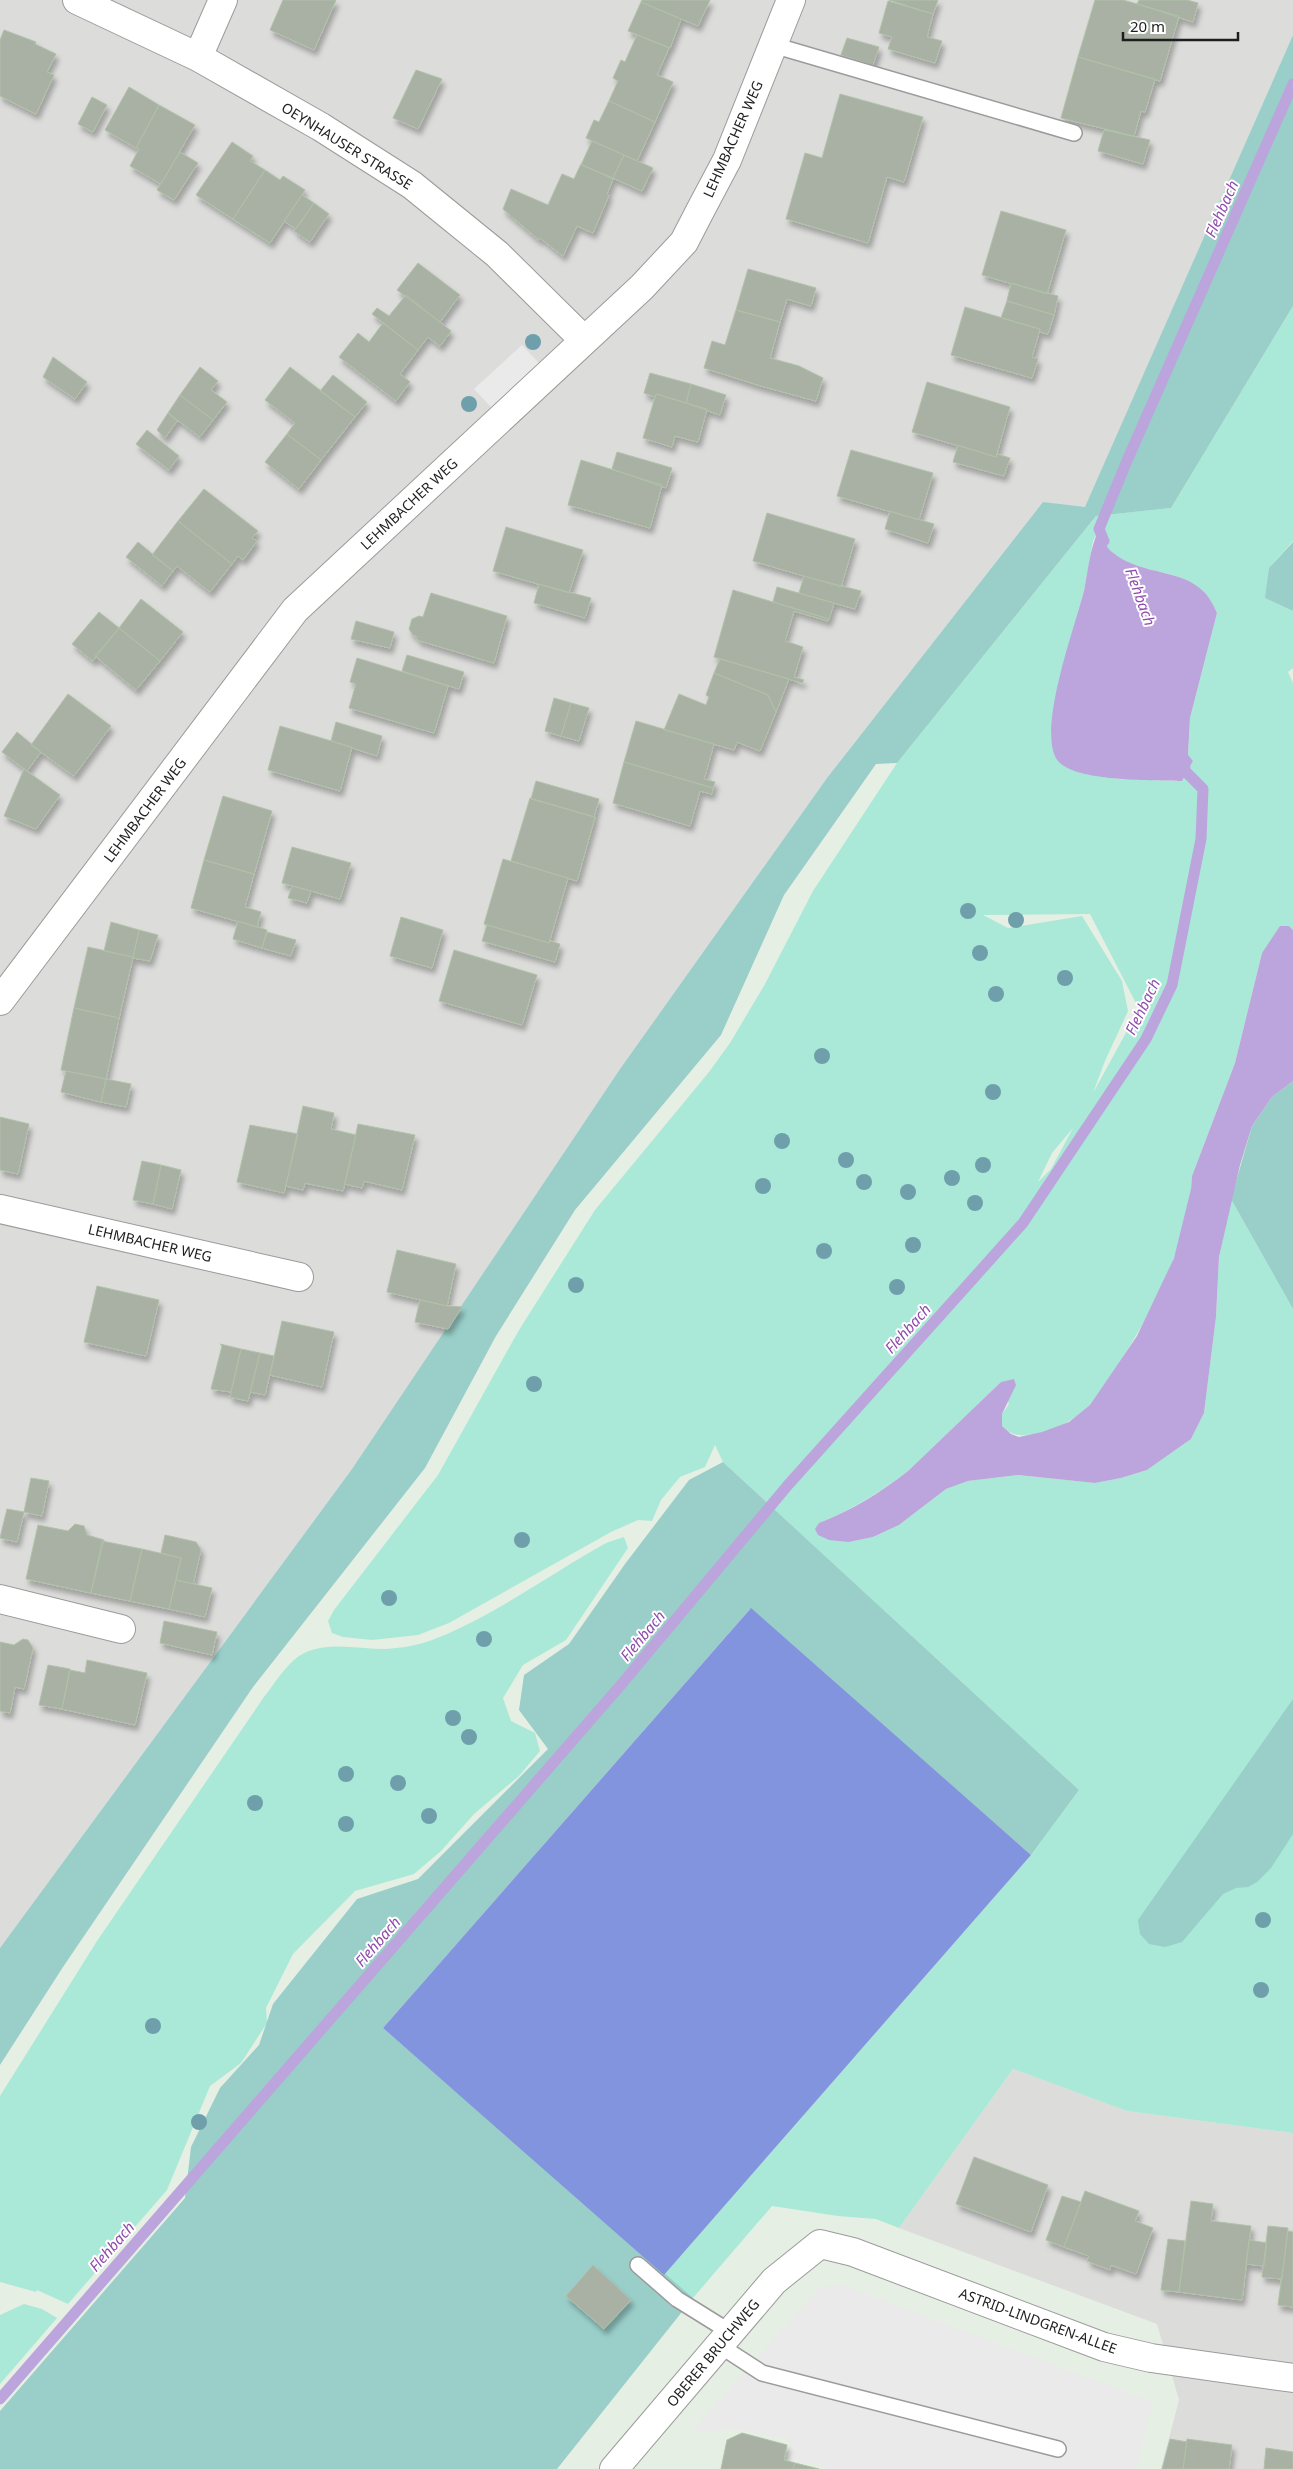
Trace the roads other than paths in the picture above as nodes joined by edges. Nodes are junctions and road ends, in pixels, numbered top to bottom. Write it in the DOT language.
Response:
graph roads {
  1 [pos="78,0"];
  2 [pos="222,0"];
  3 [pos="791,0"];
  4 [pos="773,45"];
  5 [pos="198,57"];
  6 [pos="1074,133"];
  7 [pos="584,340"];
  8 [pos="0,1002"];
  9 [pos="0,1209"];
  10 [pos="300,1277"];
  11 [pos="0,1599"];
  12 [pos="121,1629"];
  13 [pos="820,2244"];
  14 [pos="638,2265"];
  15 [pos="725,2339"];
  16 [pos="1293,2378"];
  17 [pos="1058,2449"];
  18 [pos="614,2469"];
  1 -- 5 [label="street, OEYNHAUSER STRASSE"];
  2 -- 5 [label="street"];
  3 -- 4 [label="street, LEHMBACHER WEG"];
  4 -- 6 [label="lane"];
  4 -- 7 [label="street, LEHMBACHER WEG"];
  5 -- 7 [label="street, OEYNHAUSER STRASSE"];
  7 -- 8 [label="street, LEHMBACHER WEG"];
  9 -- 10 [label="street, LEHMBACHER WEG"];
  11 -- 12 [label="street"];
  13 -- 15 [label="street, OBERER BRUCHWEG"];
  13 -- 16 [label="street, ASTRID-LINDGREN-ALLEE"];
  14 -- 15 [label="lane"];
  15 -- 17 [label="lane"];
  15 -- 18 [label="street, OBERER BRUCHWEG"];
}
